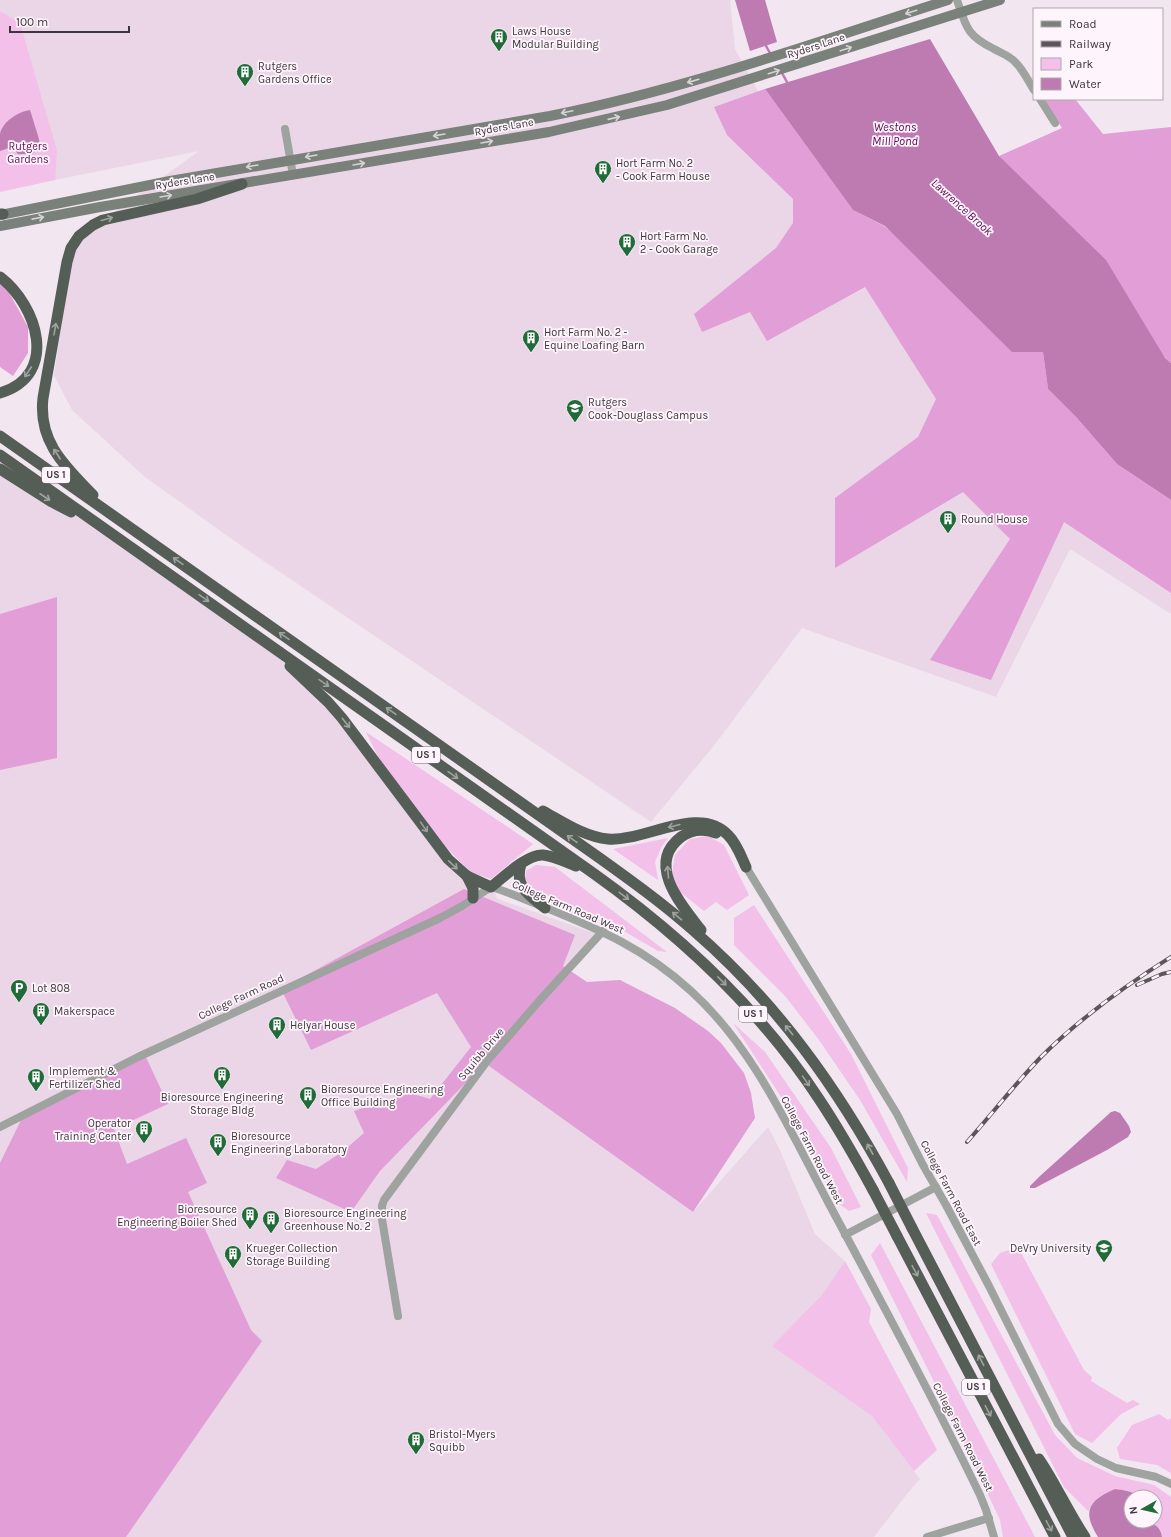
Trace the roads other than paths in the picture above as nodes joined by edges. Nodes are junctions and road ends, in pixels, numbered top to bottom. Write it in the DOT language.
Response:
graph roads {
  1 [pos="948,0"];
  2 [pos="957,0"];
  3 [pos="1000,0"];
  4 [pos="961,13"];
  5 [pos="1033,88"];
  6 [pos="1041,100"];
  7 [pos="1055,123"];
  8 [pos="285,129"];
  9 [pos="291,160"];
  10 [pos="293,175"];
  11 [pos="242,184"];
  12 [pos="1,214"];
  13 [pos="0,226"];
  14 [pos="0,277"];
  15 [pos="0,393"];
  16 [pos="0,436"];
  17 [pos="0,455"];
  18 [pos="0,469"];
  19 [pos="111,514"];
  20 [pos="103,527"];
  21 [pos="258,636"];
  22 [pos="506,792"];
  23 [pos="521,864"];
  24 [pos="746,867"];
  25 [pos="593,873"];
  26 [pos="467,876"];
  27 [pos="491,886"];
  28 [pos="473,898"];
  29 [pos="545,908"];
  30 [pos="603,932"];
  31 [pos="717,951"];
  32 [pos="0,1127"];
  33 [pos="936,1187"];
  34 [pos="845,1235"];
  35 [pos="398,1316"];
  36 [pos="1011,1419"];
  37 [pos="1171,1484"];
  38 [pos="989,1518"];
  39 [pos="926,1537"];
  40 [pos="994,1537"];
  41 [pos="1055,1537"];
  42 [pos="1073,1537"];
  43 [pos="1085,1537"];
  1 -- 9 [label="main road, Ryders Lane, one-way"];
  2 -- 4 [label="street"];
  3 -- 4 [label="main road, Ryders Lane"];
  4 -- 5 [label="street"];
  10 -- 4 [label="main road, Ryders Lane, one-way"];
  6 -- 7 [label="street"];
  8 -- 9 [label="street"];
  9 -- 10 [label="street"];
  9 -- 12 [label="main road, Ryders Lane, one-way"];
  10 -- 11 [label="main road, Ryders Lane"];
  13 -- 11 [label="main road, Ryders Lane, one-way"];
  19 -- 11 [label="highway, one-way"];
  14 -- 15 [label="highway, one-way"];
  16 -- 19 [label="highway, US 1"];
  17 -- 20 [label="highway, US 1"];
  18 -- 20 [label="highway, one-way"];
  22 -- 19 [label="highway, US 1, one-way"];
  20 -- 21 [label="highway, US 1, one-way"];
  21 -- 25 [label="highway, US 1, one-way"];
  21 -- 26 [label="highway, one-way"];
  24 -- 22 [label="highway, one-way"];
  31 -- 22 [label="highway, US 1, one-way"];
  23 -- 25 [label="highway"];
  23 -- 27 [label="highway"];
  23 -- 29 [label="highway"];
  31 -- 24 [label="highway, one-way"];
  24 -- 33 [label="street, College Farm Road East"];
  25 -- 41 [label="highway, US 1, one-way, bridge"];
  26 -- 27 [label="highway"];
  26 -- 28 [label="highway"];
  27 -- 28 [label="street, College Farm Road"];
  27 -- 29 [label="street, College Farm Road West"];
  28 -- 32 [label="street, College Farm Road"];
  29 -- 30 [label="street, College Farm Road West"];
  30 -- 34 [label="street, College Farm Road West"];
  30 -- 35 [label="street, Squibb Drive"];
  36 -- 31 [label="highway, US 1, one-way, bridge"];
  33 -- 34 [label="street"];
  33 -- 37 [label="street, College Farm Road East"];
  34 -- 38 [label="street, College Farm Road West"];
  36 -- 42 [label="highway, US 1"];
  36 -- 43 [label="highway"];
  38 -- 39 [label="street"];
  38 -- 40 [label="street, College Farm Road West"];
}
